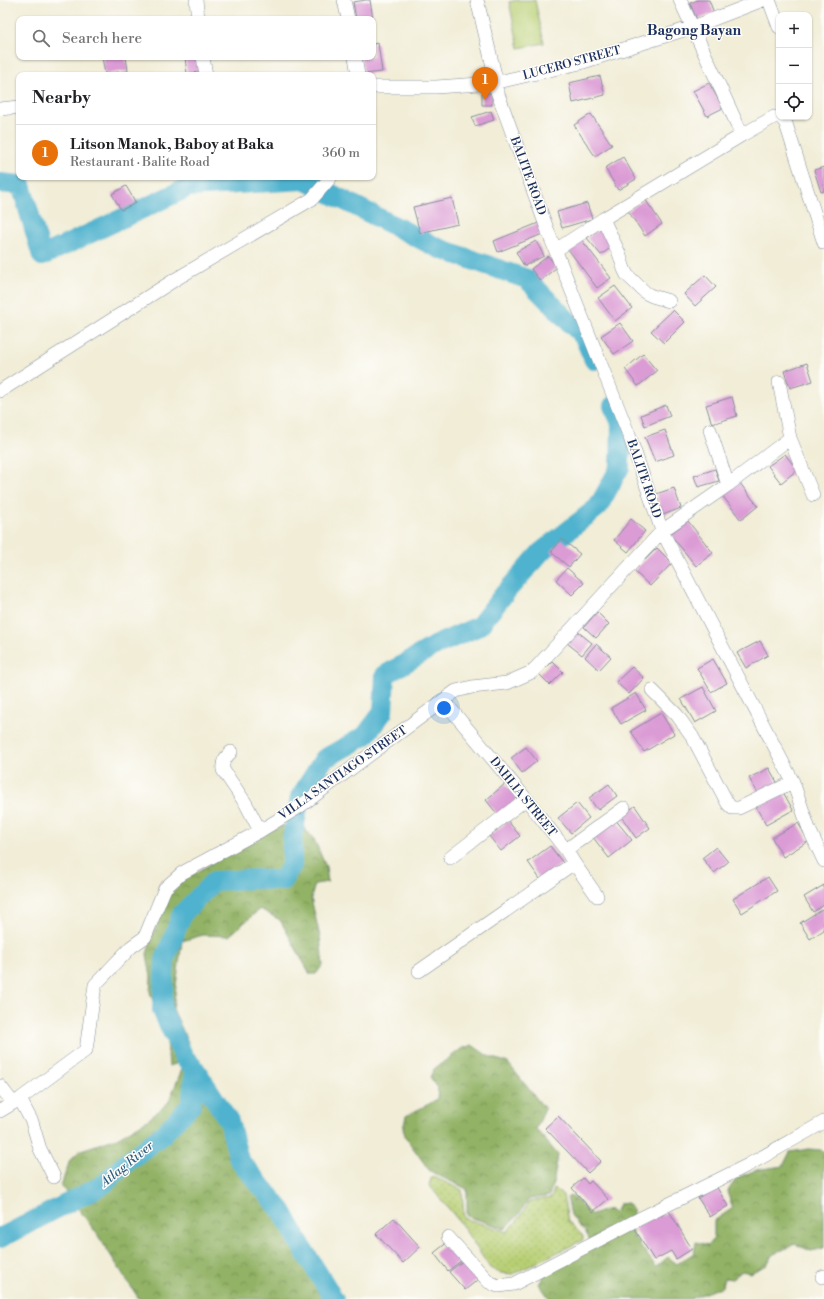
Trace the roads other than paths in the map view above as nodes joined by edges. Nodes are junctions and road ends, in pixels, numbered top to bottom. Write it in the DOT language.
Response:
graph roads {
  1 [pos="196,0"];
  2 [pos="344,0"];
  3 [pos="476,0"];
  4 [pos="680,0"];
  5 [pos="763,0"];
  6 [pos="768,0"];
  7 [pos="198,16"];
  8 [pos="347,16"];
  9 [pos="776,20"];
  10 [pos="693,27"];
  11 [pos="204,60"];
  12 [pos="356,60"];
  13 [pos="206,72"];
  14 [pos="358,72"];
  15 [pos="494,83"];
  16 [pos="376,87"];
  17 [pos="16,107"];
  18 [pos="0,109"];
  19 [pos="742,135"];
  20 [pos="328,180"];
  21 [pos="603,219"];
  22 [pos="824,243"];
  23 [pos="556,250"];
  24 [pos="669,301"];
  25 [pos="778,382"];
  26 [pos="0,391"];
  27 [pos="710,430"];
  28 [pos="790,438"];
  29 [pos="728,485"];
  30 [pos="813,496"];
  31 [pos="662,531"];
  32 [pos="652,690"];
  33 [pos="444,701"];
  34 [pos="231,752"];
  35 [pos="793,782"];
  36 [pos="526,799"];
  37 [pos="624,808"];
  38 [pos="260,831"];
  39 [pos="566,850"];
  40 [pos="450,858"];
  41 [pos="824,861"];
  42 [pos="574,863"];
  43 [pos="597,896"];
  44 [pos="419,971"];
  45 [pos="0,1086"];
  46 [pos="17,1101"];
  47 [pos="0,1111"];
  48 [pos="824,1122"];
  49 [pos="54,1177"];
  50 [pos="448,1237"];
  1 -- 7 [label="street"];
  2 -- 8 [label="street"];
  3 -- 15 [label="street, BALITE ROAD"];
  4 -- 10 [label="street"];
  5 -- 10 [label="street, LUCERO STREET"];
  6 -- 9 [label="street"];
  10 -- 15 [label="street, LUCERO STREET"];
  10 -- 19 [label="street"];
  11 -- 13 [label="street"];
  12 -- 14 [label="street"];
  15 -- 16 [label="street, LUCERO STREET"];
  15 -- 23 [label="street, BALITE ROAD"];
  17 -- 18 [label="street"];
  19 -- 21 [label="street"];
  19 -- 22 [label="street"];
  20 -- 26 [label="street"];
  21 -- 23 [label="street"];
  21 -- 24 [label="street"];
  23 -- 31 [label="street, BALITE ROAD"];
  25 -- 28 [label="street"];
  27 -- 29 [label="street"];
  28 -- 29 [label="street, VILLA SANTIAGO STREET"];
  28 -- 30 [label="street"];
  29 -- 31 [label="street, VILLA SANTIAGO STREET"];
  31 -- 33 [label="street, VILLA SANTIAGO STREET"];
  31 -- 35 [label="street, BALITE ROAD"];
  32 -- 35 [label="street"];
  33 -- 36 [label="street, DAHLIA STREET"];
  33 -- 38 [label="street, VILLA SANTIAGO STREET"];
  34 -- 38 [label="street"];
  35 -- 41 [label="street, BALITE ROAD"];
  36 -- 39 [label="street, DAHLIA STREET"];
  36 -- 40 [label="street"];
  37 -- 39 [label="street"];
  38 -- 46 [label="street, VILLA SANTIAGO STREET"];
  39 -- 42 [label="street, DAHLIA STREET"];
  42 -- 43 [label="street, DAHLIA STREET"];
  42 -- 44 [label="street"];
  45 -- 46 [label="street"];
  46 -- 47 [label="street, VILLA SANTIAGO STREET"];
  46 -- 49 [label="street"];
  48 -- 50 [label="street"];
}
